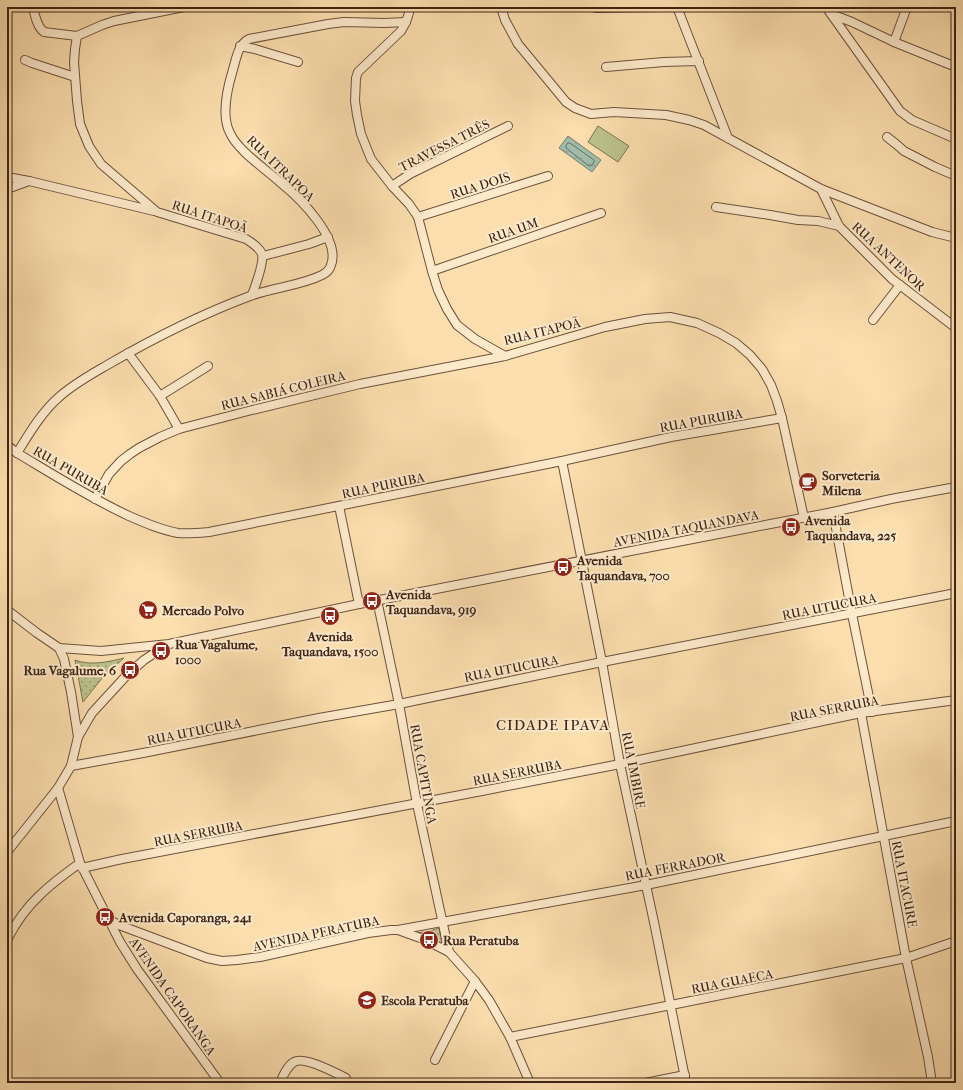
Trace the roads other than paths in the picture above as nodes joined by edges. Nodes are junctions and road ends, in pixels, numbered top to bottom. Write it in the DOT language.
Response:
graph roads {
  1 [pos="33,7"];
  2 [pos="135,7"];
  3 [pos="184,7"];
  4 [pos="409,7"];
  5 [pos="501,7"];
  6 [pos="593,7"];
  7 [pos="637,7"];
  8 [pos="658,7"];
  9 [pos="677,7"];
  10 [pos="907,7"];
  11 [pos="828,11"];
  12 [pos="137,16"];
  13 [pos="406,22"];
  14 [pos="77,36"];
  15 [pos="894,42"];
  16 [pos="240,46"];
  17 [pos="25,60"];
  18 [pos="699,61"];
  19 [pos="298,62"];
  20 [pos="606,67"];
  21 [pos="956,67"];
  22 [pos="76,77"];
  23 [pos="508,126"];
  24 [pos="888,137"];
  25 [pos="728,138"];
  26 [pos="956,139"];
  27 [pos="7,176"];
  28 [pos="548,176"];
  29 [pos="956,176"];
  30 [pos="29,181"];
  31 [pos="392,186"];
  32 [pos="7,189"];
  33 [pos="821,189"];
  34 [pos="716,207"];
  35 [pos="157,212"];
  36 [pos="601,213"];
  37 [pos="418,217"];
  38 [pos="839,226"];
  39 [pos="328,237"];
  40 [pos="956,238"];
  41 [pos="263,256"];
  42 [pos="432,271"];
  43 [pos="900,285"];
  44 [pos="252,295"];
  45 [pos="873,320"];
  46 [pos="956,328"];
  47 [pos="128,353"];
  48 [pos="504,356"];
  49 [pos="208,366"];
  50 [pos="160,396"];
  51 [pos="782,418"];
  52 [pos="179,429"];
  53 [pos="7,445"];
  54 [pos="17,453"];
  55 [pos="562,461"];
  56 [pos="956,487"];
  57 [pos="95,499"];
  58 [pos="339,506"];
  59 [pos="833,512"];
  60 [pos="804,518"];
  61 [pos="582,560"];
  62 [pos="956,593"];
  63 [pos="377,600"];
  64 [pos="359,604"];
  65 [pos="7,610"];
  66 [pos="852,614"];
  67 [pos="169,644"];
  68 [pos="59,648"];
  69 [pos="602,662"];
  70 [pos="956,700"];
  71 [pos="399,704"];
  72 [pos="872,712"];
  73 [pos="861,714"];
  74 [pos="78,737"];
  75 [pos="620,764"];
  76 [pos="71,766"];
  77 [pos="58,788"];
  78 [pos="417,804"];
  79 [pos="956,821"];
  80 [pos="883,836"];
  81 [pos="7,852"];
  82 [pos="81,866"];
  83 [pos="646,885"];
  84 [pos="108,920"];
  85 [pos="441,922"];
  86 [pos="398,930"];
  87 [pos="7,940"];
  88 [pos="956,941"];
  89 [pos="449,952"];
  90 [pos="906,958"];
  91 [pos="475,981"];
  92 [pos="671,1005"];
  93 [pos="510,1037"];
  94 [pos="435,1060"];
  95 [pos="685,1079"];
  96 [pos="220,1083"];
  97 [pos="280,1083"];
  98 [pos="347,1083"];
  99 [pos="530,1083"];
  100 [pos="645,1083"];
  101 [pos="932,1083"];
  1 -- 14 [label="street"];
  2 -- 12 [label="street"];
  3 -- 12 [label="street"];
  4 -- 13 [label="street, RUA ITAPOÃ"];
  5 -- 25 [label="street"];
  6 -- 7 [label="street"];
  7 -- 8 [label="street"];
  9 -- 18 [label="street"];
  10 -- 15 [label="street"];
  11 -- 15 [label="street"];
  11 -- 26 [label="street"];
  12 -- 14 [label="street"];
  13 -- 16 [label="street"];
  13 -- 31 [label="street, RUA ITAPOÃ"];
  14 -- 22 [label="street, RUA ITAPOÃ"];
  15 -- 21 [label="street"];
  16 -- 19 [label="street"];
  16 -- 39 [label="street, RUA ITRAPOA"];
  17 -- 22 [label="street"];
  18 -- 20 [label="street"];
  18 -- 25 [label="street"];
  22 -- 35 [label="street, RUA ITAPOÃ"];
  23 -- 31 [label="street, TRAVESSA TRÊS"];
  24 -- 29 [label="street"];
  25 -- 33 [label="street"];
  27 -- 30 [label="street"];
  28 -- 37 [label="street, RUA DOIS"];
  30 -- 32 [label="street"];
  30 -- 35 [label="street"];
  31 -- 37 [label="street, RUA ITAPOÃ"];
  33 -- 38 [label="street, RUA ANTENOR"];
  33 -- 40 [label="street"];
  34 -- 38 [label="street"];
  35 -- 41 [label="street, RUA ITAPOÃ"];
  36 -- 42 [label="street, RUA UM"];
  37 -- 42 [label="street, RUA ITAPOÃ"];
  38 -- 43 [label="street, RUA ANTENOR"];
  39 -- 41 [label="street"];
  39 -- 44 [label="street, RUA ITRAPOA"];
  41 -- 44 [label="street"];
  42 -- 48 [label="street, RUA ITAPOÃ"];
  43 -- 45 [label="street"];
  43 -- 46 [label="street, RUA ANTENOR"];
  44 -- 47 [label="street"];
  47 -- 50 [label="street"];
  47 -- 54 [label="street"];
  48 -- 51 [label="street, RUA ITAPOÃ"];
  48 -- 52 [label="street, RUA SABIÁ COLEIRA"];
  49 -- 50 [label="street"];
  50 -- 52 [label="street"];
  51 -- 55 [label="street, RUA PURUBA"];
  51 -- 60 [label="street, RUA ITAPOÃ"];
  52 -- 57 [label="street, RUA SABIÁ COLEIRA"];
  53 -- 54 [label="street, RUA PURUBA"];
  54 -- 57 [label="street, RUA PURUBA"];
  55 -- 58 [label="street, RUA PURUBA"];
  55 -- 61 [label="street, RUA IMBIRE"];
  56 -- 59 [label="street, AVENIDA TAQUANDAVA"];
  57 -- 58 [label="street, RUA PURUBA"];
  58 -- 64 [label="street"];
  59 -- 60 [label="street, AVENIDA TAQUANDAVA"];
  59 -- 66 [label="street"];
  60 -- 61 [label="street, AVENIDA TAQUANDAVA"];
  61 -- 63 [label="street, AVENIDA TAQUANDAVA"];
  61 -- 69 [label="street, RUA IMBIRE"];
  62 -- 66 [label="street, RUA UTUCURA"];
  63 -- 64 [label="street, AVENIDA TAQUANDAVA"];
  63 -- 71 [label="street, RUA CAPITINGA"];
  64 -- 67 [label="street, AVENIDA TAQUANDAVA"];
  65 -- 68 [label="street"];
  66 -- 69 [label="street, RUA UTUCURA"];
  66 -- 72 [label="street"];
  67 -- 68 [label="street, AVENIDA TAQUANDAVA"];
  67 -- 74 [label="street"];
  68 -- 74 [label="street"];
  69 -- 71 [label="street, RUA UTUCURA"];
  69 -- 75 [label="street, RUA IMBIRE"];
  70 -- 72 [label="street, RUA SERRUBA"];
  71 -- 76 [label="street, RUA UTUCURA"];
  71 -- 78 [label="street, RUA CAPITINGA"];
  72 -- 73 [label="street, RUA SERRUBA"];
  73 -- 75 [label="street, RUA SERRUBA"];
  73 -- 80 [label="street, RUA ITACURE"];
  74 -- 76 [label="street"];
  75 -- 78 [label="street, RUA SERRUBA"];
  75 -- 83 [label="street, RUA IMBIRE"];
  76 -- 77 [label="street"];
  77 -- 81 [label="street"];
  77 -- 82 [label="street, AVENIDA CAPORANGA"];
  78 -- 82 [label="street, RUA SERRUBA"];
  78 -- 85 [label="street, RUA CAPITINGA"];
  79 -- 80 [label="street, RUA FERRADOR"];
  80 -- 83 [label="street, RUA FERRADOR"];
  80 -- 90 [label="street, RUA ITACURE"];
  82 -- 84 [label="street, AVENIDA CAPORANGA"];
  82 -- 87 [label="street"];
  83 -- 85 [label="street, RUA FERRADOR"];
  83 -- 92 [label="street, RUA IMBIRE"];
  84 -- 86 [label="street, AVENIDA PERATUBA"];
  84 -- 96 [label="street, AVENIDA CAPORANGA"];
  85 -- 86 [label="street, RUA FERRADOR"];
  85 -- 89 [label="street, RUA CAPITINGA"];
  86 -- 89 [label="street, AVENIDA PERATUBA"];
  88 -- 90 [label="street, RUA GUAECA"];
  89 -- 91 [label="street, AVENIDA PERATUBA"];
  90 -- 92 [label="street, RUA GUAECA"];
  90 -- 101 [label="street, RUA ITACURE"];
  91 -- 93 [label="street, AVENIDA PERATUBA"];
  91 -- 94 [label="street"];
  92 -- 93 [label="street, RUA GUAECA"];
  92 -- 95 [label="street, RUA IMBIRE"];
  93 -- 99 [label="street, AVENIDA PERATUBA"];
  95 -- 100 [label="street"];
  97 -- 98 [label="street"];
}
